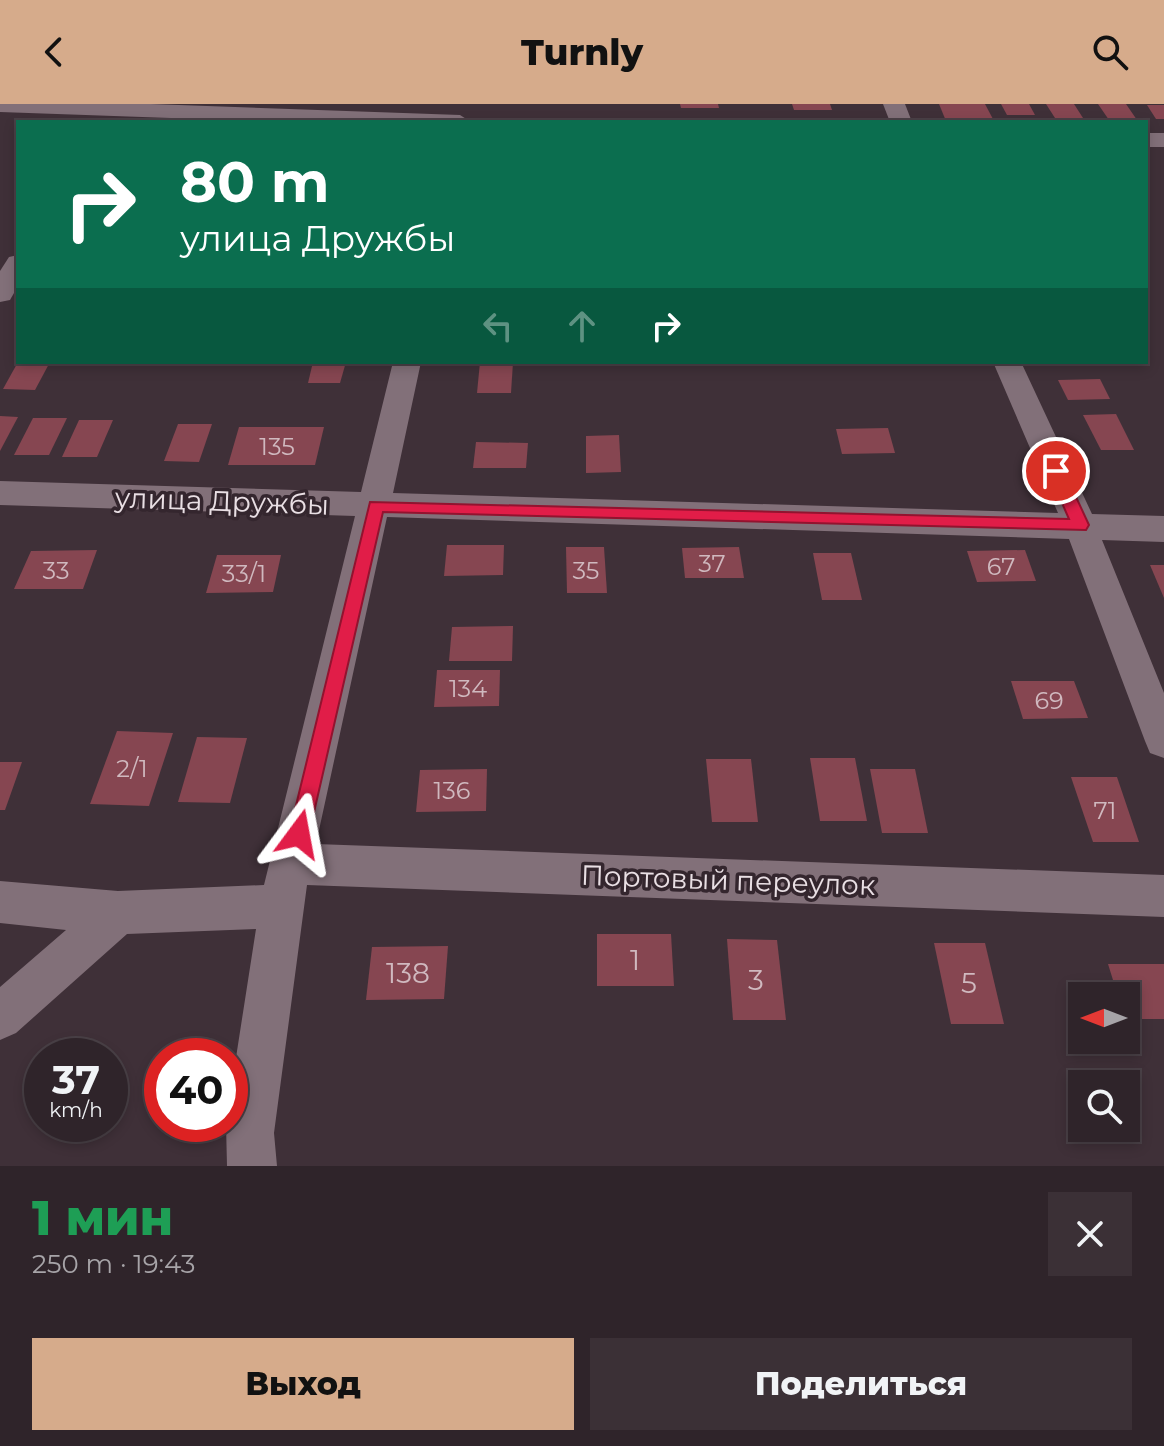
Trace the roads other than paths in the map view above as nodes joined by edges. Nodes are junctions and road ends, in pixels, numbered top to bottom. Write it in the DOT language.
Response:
graph roads {
  1 [pos="0,105"];
  2 [pos="104,111"];
  3 [pos="394,120"];
  4 [pos="407,364"];
  5 [pos="1008,364"];
  6 [pos="0,493"];
  7 [pos="376,506"];
  8 [pos="1080,525"];
  9 [pos="1164,529"];
  10 [pos="1164,741"];
  11 [pos="286,885"];
  12 [pos="1164,896"];
  13 [pos="0,902"];
  14 [pos="118,913"];
  15 [pos="0,1017"];
  16 [pos="252,1166"];
  1 -- 2 [label="street"];
  2 -- 3 [label="street"];
  4 -- 7 [label="street"];
  5 -- 8 [label="street"];
  6 -- 7 [label="street, улица Дружбы"];
  7 -- 8 [label="street, улица Дружбы"];
  7 -- 11 [label="street"];
  8 -- 9 [label="street, улица Дружбы"];
  8 -- 10 [label="street"];
  11 -- 12 [label="street, Портовый переулок"];
  11 -- 14 [label="street, Портовый переулок"];
  11 -- 16 [label="street"];
  13 -- 14 [label="street, Портовый переулок"];
  14 -- 15 [label="street"];
}
